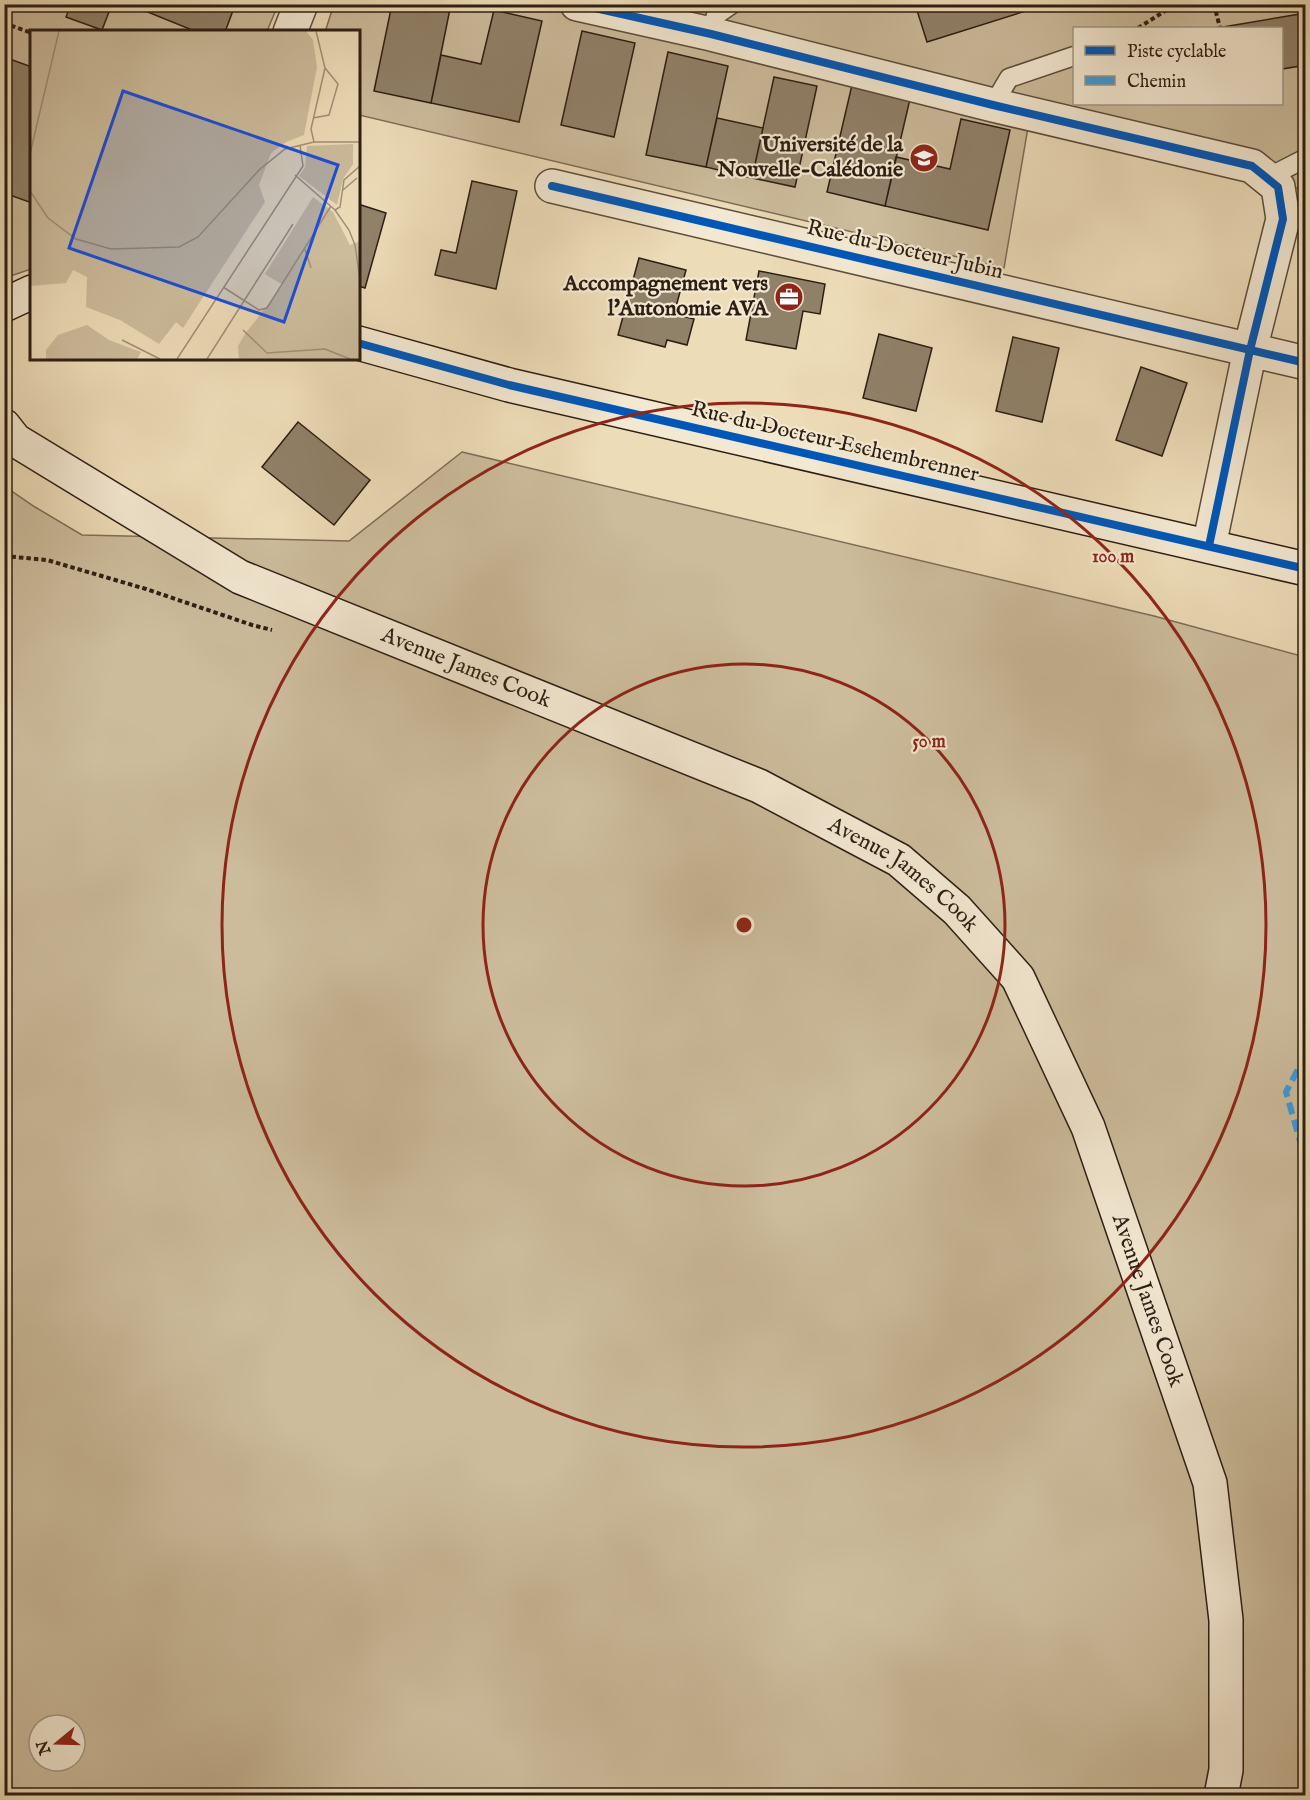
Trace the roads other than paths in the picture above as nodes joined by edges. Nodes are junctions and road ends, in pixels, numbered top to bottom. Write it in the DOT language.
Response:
graph roads {
  1 [pos="301,4"];
  2 [pos="577,4"];
  3 [pos="732,4"];
  4 [pos="291,30"];
  5 [pos="711,34"];
  6 [pos="1073,56"];
  7 [pos="993,105"];
  8 [pos="1305,158"];
  9 [pos="1267,178"];
  10 [pos="552,186"];
  11 [pos="30,293"];
  12 [pos="4,305"];
  13 [pos="360,344"];
  14 [pos="1251,350"];
  15 [pos="1305,363"];
  16 [pos="4,426"];
  17 [pos="1209,546"];
  18 [pos="1305,569"];
  19 [pos="1221,1796"];
  1 -- 4 [label="street"];
  2 -- 5 [label="street"];
  3 -- 5 [label="lane"];
  5 -- 7 [label="street"];
  6 -- 7 [label="lane"];
  7 -- 9 [label="street"];
  8 -- 9 [label="lane"];
  9 -- 14 [label="street"];
  10 -- 14 [label="street, Rue du Docteur Jubin"];
  11 -- 12 [label="street"];
  13 -- 17 [label="street, Rue du Docteur Eschembrenner"];
  14 -- 15 [label="street, Rue du Docteur Jubin"];
  14 -- 17 [label="street"];
  16 -- 19 [label="street, Avenue James Cook"];
  17 -- 18 [label="street, Rue du Docteur Eschembrenner"];
}
